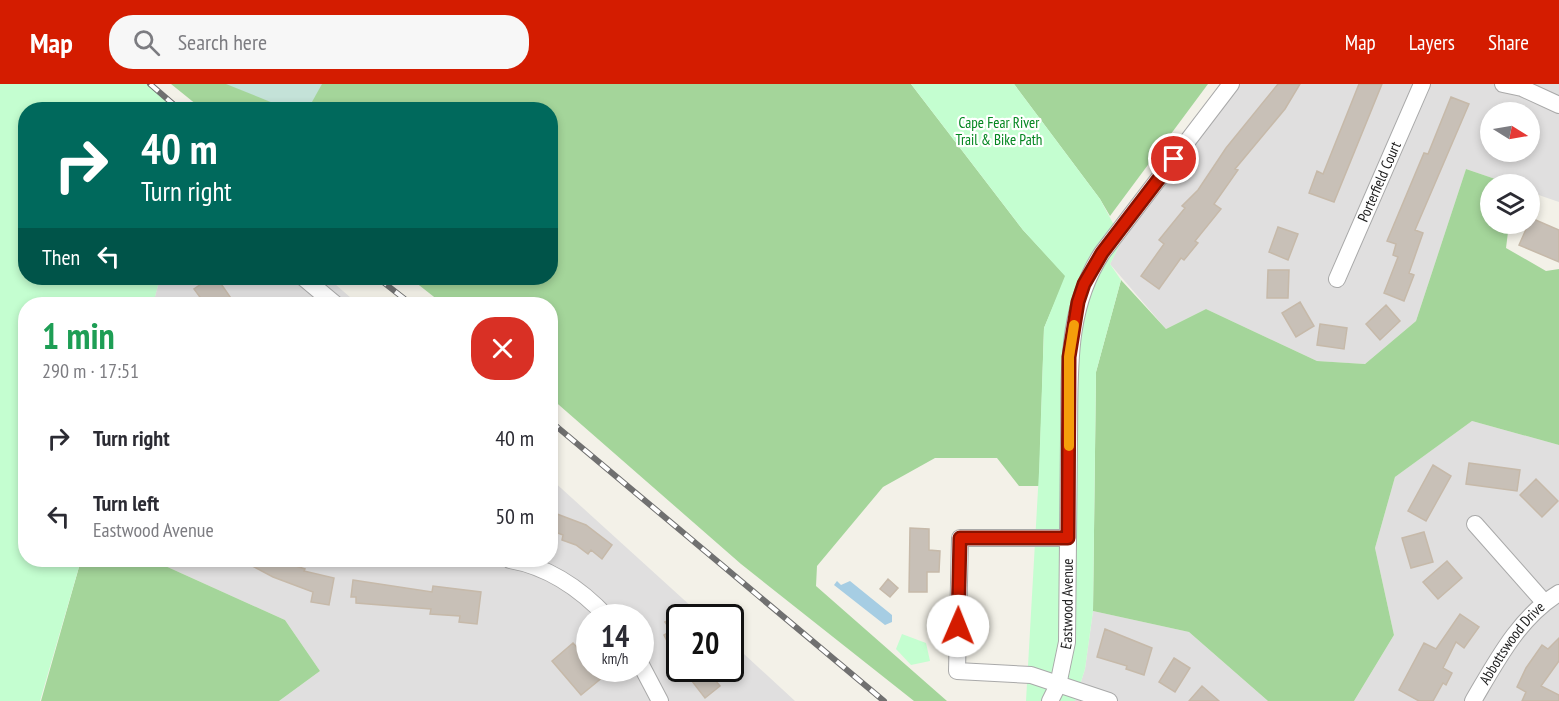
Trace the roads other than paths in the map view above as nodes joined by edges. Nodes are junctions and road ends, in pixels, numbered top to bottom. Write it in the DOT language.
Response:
graph roads {
  1 [pos="1231,84"];
  2 [pos="1422,84"];
  3 [pos="1503,84"];
  4 [pos="1522,86"];
  5 [pos="1559,105"];
  6 [pos="1337,279"];
  7 [pos="312,285"];
  8 [pos="326,297"];
  9 [pos="1475,524"];
  10 [pos="1068,538"];
  11 [pos="540,567"];
  12 [pos="1559,593"];
  13 [pos="1544,602"];
  14 [pos="592,604"];
  15 [pos="650,682"];
  16 [pos="1058,685"];
  17 [pos="660,701"];
  18 [pos="1050,701"];
  19 [pos="1109,701"];
  20 [pos="1473,701"];
  1 -- 10 [label="street, Eastwood Avenue"];
  2 -- 6 [label="street, Porterfield Court"];
  3 -- 4 [label="street"];
  4 -- 5 [label="street"];
  7 -- 8 [label="street"];
  9 -- 13 [label="street"];
  10 -- 16 [label="street, Eastwood Avenue"];
  10 -- 16 [label="street"];
  11 -- 14 [label="street"];
  12 -- 13 [label="street, Abbottswood Drive"];
  13 -- 20 [label="street, Abbottswood Drive"];
  15 -- 17 [label="street"];
  16 -- 18 [label="street, Eastwood Avenue"];
  16 -- 19 [label="street"];
}
